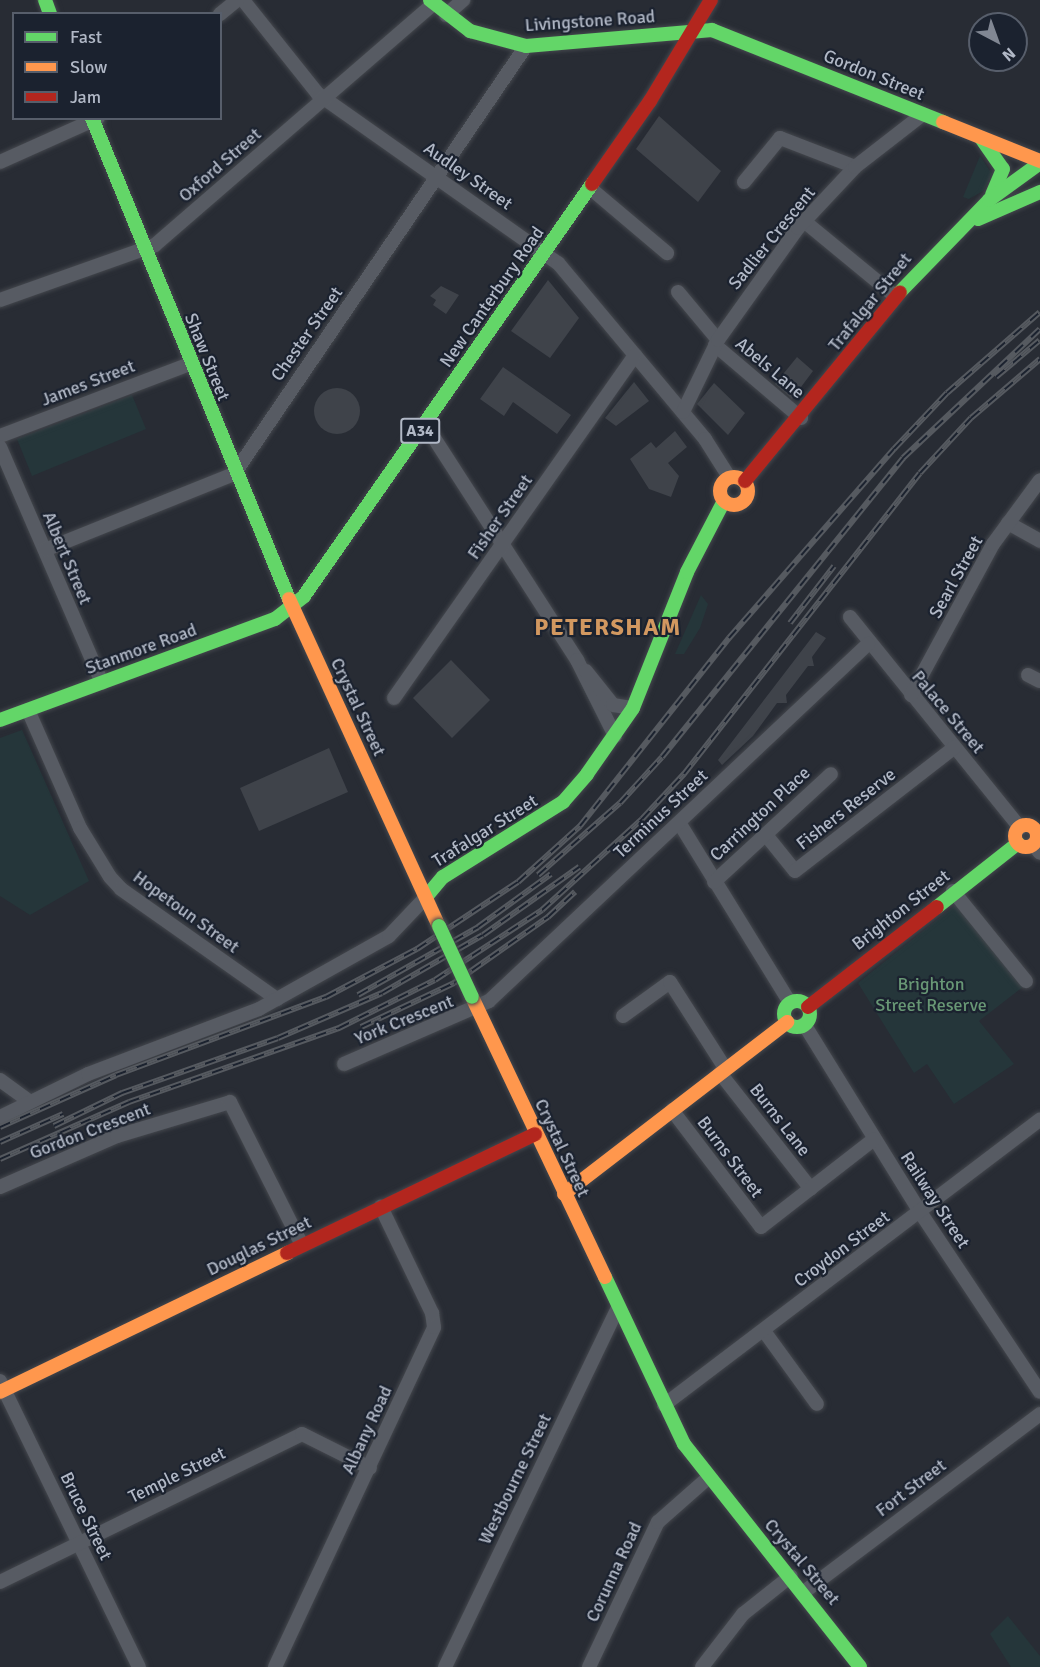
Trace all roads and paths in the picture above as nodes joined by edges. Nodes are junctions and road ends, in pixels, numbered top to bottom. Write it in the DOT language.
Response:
graph roads {
  1 [pos="237,0"];
  2 [pos="243,0"];
  3 [pos="463,0"];
  4 [pos="711,0"];
  5 [pos="431,2"];
  6 [pos="222,13"];
  7 [pos="446,15"];
  8 [pos="694,32"];
  9 [pos="526,46"];
  10 [pos="324,98"];
  11 [pos="923,114"];
  12 [pos="95,120"];
  13 [pos="981,138"];
  14 [pos="0,162"];
  15 [pos="1040,164"];
  16 [pos="855,167"];
  17 [pos="439,177"];
  18 [pos="744,182"];
  19 [pos="590,188"];
  20 [pos="1040,192"];
  21 [pos="989,200"];
  22 [pos="1011,202"];
  23 [pos="804,221"];
  24 [pos="960,229"];
  25 [pos="144,248"];
  26 [pos="545,253"];
  27 [pos="667,253"];
  28 [pos="678,292"];
  29 [pos="895,296"];
  30 [pos="0,300"];
  31 [pos="717,342"];
  32 [pos="634,355"];
  33 [pos="190,364"];
  34 [pos="683,412"];
  35 [pos="801,418"];
  36 [pos="425,424"];
  37 [pos="0,436"];
  38 [pos="0,447"];
  39 [pos="234,474"];
  40 [pos="729,477"];
  41 [pos="1040,480"];
  42 [pos="746,481"];
  43 [pos="724,501"];
  44 [pos="1008,523"];
  45 [pos="1040,541"];
  46 [pos="503,544"];
  47 [pos="45,550"];
  48 [pos="292,607"];
  49 [pos="850,617"];
  50 [pos="868,644"];
  51 [pos="577,660"];
  52 [pos="102,683"];
  53 [pos="911,695"];
  54 [pos="394,698"];
  55 [pos="633,708"];
  56 [pos="28,710"];
  57 [pos="0,720"];
  58 [pos="615,736"];
  59 [pos="955,747"];
  60 [pos="831,774"];
  61 [pos="680,824"];
  62 [pos="1037,827"];
  63 [pos="1020,828"];
  64 [pos="766,835"];
  65 [pos="1018,843"];
  66 [pos="1036,849"];
  67 [pos="714,882"];
  68 [pos="953,891"];
  69 [pos="426,897"];
  70 [pos="1026,981"];
  71 [pos="277,999"];
  72 [pos="475,1003"];
  73 [pos="790,1003"];
  74 [pos="808,1007"];
  75 [pos="623,1016"];
  76 [pos="787,1022"];
  77 [pos="804,1024"];
  78 [pos="344,1064"];
  79 [pos="723,1071"];
  80 [pos="0,1080"];
  81 [pos="29,1101"];
  82 [pos="672,1110"];
  83 [pos="0,1117"];
  84 [pos="1040,1120"];
  85 [pos="536,1134"];
  86 [pos="874,1139"];
  87 [pos="599,1165"];
  88 [pos="554,1173"];
  89 [pos="0,1187"];
  90 [pos="811,1189"];
  91 [pos="564,1194"];
  92 [pos="381,1207"];
  93 [pos="920,1212"];
  94 [pos="302,1245"];
  95 [pos="618,1307"];
  96 [pos="764,1331"];
  97 [pos="1,1388"];
  98 [pos="1040,1392"];
  99 [pos="1040,1399"];
  100 [pos="817,1404"];
  101 [pos="664,1405"];
  102 [pos="1040,1414"];
  103 [pos="370,1468"];
  104 [pos="709,1477"];
  105 [pos="79,1543"];
  106 [pos="790,1576"];
  107 [pos="0,1582"];
  108 [pos="804,1592"];
  109 [pos="279,1666"];
  110 [pos="139,1667"];
  111 [pos="445,1667"];
  112 [pos="589,1667"];
  113 [pos="702,1667"];
  114 [pos="860,1667"];
  1 -- 6 [label="street"];
  2 -- 10 [label="street, Audley Street"];
  3 -- 7 [label="street"];
  4 -- 8 [label="main road, New Canterbury Road / A34"];
  5 -- 7 [label="main road, Livingstone Road"];
  5 -- 10 [label="street, Oxford Street"];
  7 -- 9 [label="main road, Livingstone Road"];
  8 -- 9 [label="main road, Livingstone Road"];
  8 -- 11 [label="main road, Gordon Street"];
  8 -- 19 [label="main road, New Canterbury Road / A34"];
  9 -- 17 [label="street, Chester Street"];
  10 -- 17 [label="street, Audley Street"];
  10 -- 25 [label="street, Oxford Street"];
  11 -- 13 [label="main road, Gordon Street"];
  11 -- 16 [label="street, Sadlier Crescent"];
  12 -- 14 [label="street"];
  12 -- 25 [label="main road, Shaw Street"];
  13 -- 15 [label="main road, Gordon Street"];
  13 -- 21 [label="main road"];
  15 -- 21 [label="main road, Trafalgar Street"];
  15 -- 22 [label="main road"];
  16 -- 18 [label="street"];
  16 -- 23 [label="street, Sadlier Crescent"];
  17 -- 26 [label="street, Audley Street"];
  17 -- 39 [label="street, Chester Street"];
  19 -- 26 [label="main road, New Canterbury Road / A34"];
  19 -- 27 [label="street"];
  20 -- 22 [label="main road"];
  21 -- 24 [label="main road, Trafalgar Street"];
  22 -- 24 [label="main road"];
  23 -- 29 [label="street"];
  23 -- 31 [label="street, Sadlier Crescent"];
  24 -- 29 [label="main road, Trafalgar Street"];
  25 -- 30 [label="street, Oxford Street"];
  25 -- 33 [label="main road, Shaw Street"];
  26 -- 32 [label="street, Audley Street"];
  26 -- 36 [label="main road, New Canterbury Road / A34"];
  28 -- 31 [label="street, Abels Lane"];
  29 -- 35 [label="main road, Trafalgar Street"];
  31 -- 34 [label="street, Sadlier Crescent"];
  31 -- 35 [label="street, Abels Lane"];
  32 -- 34 [label="street, Audley Street"];
  32 -- 46 [label="street, Fisher Street"];
  33 -- 37 [label="street, James Street"];
  33 -- 39 [label="main road, Shaw Street"];
  34 -- 40 [label="street, Audley Street"];
  35 -- 42 [label="main road, Trafalgar Street"];
  36 -- 46 [label="street"];
  36 -- 48 [label="main road, New Canterbury Road / A34"];
  38 -- 47 [label="street, Albert Street"];
  39 -- 47 [label="street"];
  39 -- 48 [label="main road, Shaw Street"];
  40 -- 42 [label="main road"];
  40 -- 43 [label="main road"];
  41 -- 44 [label="street, Searl Street"];
  42 -- 43 [label="main road"];
  43 -- 55 [label="main road, Trafalgar Street"];
  44 -- 45 [label="street"];
  44 -- 53 [label="street, Searl Street"];
  46 -- 51 [label="street"];
  46 -- 54 [label="street, Fisher Street"];
  47 -- 52 [label="street, Albert Street"];
  48 -- 52 [label="main road, Stanmore Road / A34"];
  48 -- 69 [label="main road, Crystal Street"];
  49 -- 50 [label="street, Palace Street"];
  50 -- 53 [label="street, Palace Street"];
  50 -- 61 [label="street, Terminus Street"];
  51 -- 55 [label="street"];
  51 -- 58 [label="street"];
  52 -- 56 [label="main road, Stanmore Road / A34"];
  53 -- 59 [label="street, Palace Street"];
  55 -- 58 [label="main road, Trafalgar Street"];
  56 -- 57 [label="main road, Stanmore Road / A34"];
  56 -- 71 [label="street, Hopetoun Street"];
  58 -- 69 [label="main road, Trafalgar Street"];
  59 -- 63 [label="street, Palace Street"];
  59 -- 64 [label="street, Fishers Reserve"];
  60 -- 64 [label="street, Carrington Place"];
  61 -- 67 [label="street"];
  61 -- 72 [label="street, Terminus Street"];
  62 -- 63 [label="main road"];
  62 -- 66 [label="main road"];
  63 -- 65 [label="main road"];
  64 -- 67 [label="street, Carrington Place"];
  65 -- 66 [label="main road"];
  65 -- 68 [label="main road, Brighton Street"];
  67 -- 73 [label="street"];
  68 -- 70 [label="street"];
  68 -- 74 [label="main road, Brighton Street"];
  69 -- 71 [label="street, Trafalgar Street"];
  69 -- 72 [label="main road, Crystal Street, bridge"];
  71 -- 81 [label="street, Trafalgar Street"];
  72 -- 78 [label="street, York Crescent"];
  72 -- 85 [label="main road, Crystal Street"];
  73 -- 74 [label="main road"];
  73 -- 76 [label="main road"];
  74 -- 77 [label="main road"];
  75 -- 79 [label="street, Burns Lane"];
  76 -- 77 [label="main road"];
  76 -- 79 [label="main road"];
  77 -- 86 [label="street, Railway Street"];
  79 -- 82 [label="main road"];
  79 -- 90 [label="street, Burns Lane"];
  80 -- 81 [label="street"];
  81 -- 83 [label="street, Trafalgar Street"];
  82 -- 87 [label="main road"];
  82 -- 90 [label="street, Burns Street"];
  84 -- 93 [label="street, Croydon Street"];
  85 -- 88 [label="main road, Crystal Street"];
  85 -- 92 [label="main road, Douglas Street"];
  86 -- 90 [label="street"];
  86 -- 93 [label="street, Railway Street"];
  87 -- 88 [label="main road"];
  87 -- 91 [label="main road"];
  88 -- 91 [label="main road, Crystal Street"];
  89 -- 94 [label="street, Gordon Crescent"];
  91 -- 95 [label="main road, Crystal Street"];
  92 -- 94 [label="main road, Douglas Street"];
  92 -- 103 [label="street, Albany Road"];
  93 -- 96 [label="street, Croydon Street"];
  93 -- 98 [label="street, Railway Street"];
  94 -- 97 [label="main road, Douglas Street"];
  95 -- 101 [label="main road, Crystal Street"];
  95 -- 111 [label="street, Westbourne Street"];
  96 -- 100 [label="street"];
  96 -- 101 [label="street, Croydon Street"];
  97 -- 105 [label="street, Bruce Street"];
  99 -- 102 [label="street"];
  101 -- 104 [label="main road, Crystal Street"];
  102 -- 108 [label="street, Fort Street"];
  103 -- 105 [label="street, Temple Street"];
  103 -- 109 [label="street, Albany Road"];
  104 -- 106 [label="main road, Crystal Street"];
  104 -- 112 [label="street, Corunna Road"];
  105 -- 107 [label="street, Temple Street"];
  105 -- 110 [label="street, Bruce Street"];
  106 -- 108 [label="main road, Crystal Street"];
  106 -- 113 [label="street"];
  108 -- 114 [label="main road, Crystal Street"];
}
